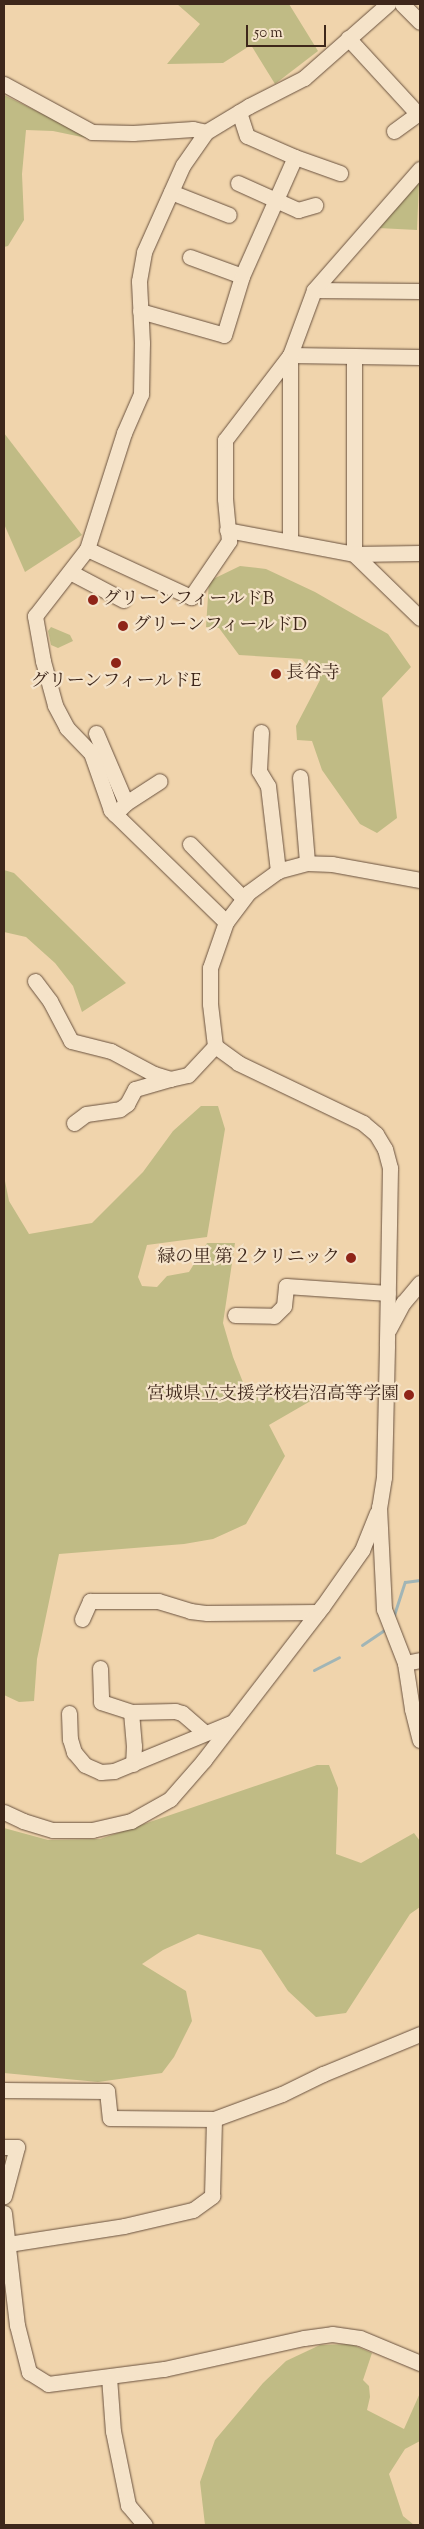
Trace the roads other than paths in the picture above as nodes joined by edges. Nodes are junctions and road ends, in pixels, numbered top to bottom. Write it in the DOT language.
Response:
graph roads {
  1 [pos="388,4"];
  2 [pos="402,4"];
  3 [pos="420,22"];
  4 [pos="348,38"];
  5 [pos="4,84"];
  6 [pos="239,112"];
  7 [pos="419,113"];
  8 [pos="394,131"];
  9 [pos="206,132"];
  10 [pos="295,157"];
  11 [pos="420,169"];
  12 [pos="340,173"];
  13 [pos="238,183"];
  14 [pos="171,192"];
  15 [pos="276,200"];
  16 [pos="315,205"];
  17 [pos="230,215"];
  18 [pos="190,257"];
  19 [pos="242,276"];
  20 [pos="314,290"];
  21 [pos="420,291"];
  22 [pos="140,310"];
  23 [pos="290,355"];
  24 [pos="354,356"];
  25 [pos="420,357"];
  26 [pos="227,530"];
  27 [pos="290,541"];
  28 [pos="87,549"];
  29 [pos="420,553"];
  30 [pos="354,554"];
  31 [pos="70,572"];
  32 [pos="123,600"];
  33 [pos="420,618"];
  34 [pos="261,732"];
  35 [pos="96,733"];
  36 [pos="300,777"];
  37 [pos="160,780"];
  38 [pos="120,808"];
  39 [pos="190,844"];
  40 [pos="307,863"];
  41 [pos="278,871"];
  42 [pos="420,880"];
  43 [pos="243,898"];
  44 [pos="226,922"];
  45 [pos="35,981"];
  46 [pos="215,1046"];
  47 [pos="170,1079"];
  48 [pos="74,1123"];
  49 [pos="420,1283"];
  50 [pos="388,1292"];
  51 [pos="235,1315"];
  52 [pos="387,1346"];
  53 [pos="379,1507"];
  54 [pos="318,1612"];
  55 [pos="82,1619"];
  56 [pos="413,1661"];
  57 [pos="100,1668"];
  58 [pos="69,1712"];
  59 [pos="131,1712"];
  60 [pos="234,1722"];
  61 [pos="205,1734"];
  62 [pos="420,1740"];
  63 [pos="133,1764"];
  64 [pos="4,1812"];
  65 [pos="420,2034"];
  66 [pos="4,2090"];
  67 [pos="214,2119"];
  68 [pos="4,2147"];
  69 [pos="4,2196"];
  70 [pos="4,2213"];
  71 [pos="8,2244"];
  72 [pos="10,2325"];
  73 [pos="420,2363"];
  74 [pos="109,2377"];
  75 [pos="145,2525"];
  1 -- 4 [label="street"];
  2 -- 3 [label="street"];
  4 -- 6 [label="street"];
  4 -- 7 [label="street"];
  5 -- 9 [label="street"];
  6 -- 9 [label="street"];
  6 -- 10 [label="street"];
  7 -- 8 [label="street"];
  9 -- 14 [label="street"];
  10 -- 12 [label="street"];
  10 -- 15 [label="street"];
  11 -- 20 [label="street"];
  13 -- 15 [label="street"];
  14 -- 17 [label="street"];
  14 -- 22 [label="street"];
  15 -- 16 [label="street"];
  15 -- 19 [label="street"];
  18 -- 19 [label="street"];
  19 -- 22 [label="street"];
  20 -- 21 [label="street"];
  20 -- 23 [label="street"];
  22 -- 28 [label="street"];
  23 -- 24 [label="street"];
  23 -- 26 [label="street"];
  23 -- 27 [label="street"];
  24 -- 25 [label="street"];
  24 -- 30 [label="street"];
  26 -- 27 [label="street"];
  26 -- 28 [label="street"];
  27 -- 30 [label="street"];
  28 -- 31 [label="street"];
  29 -- 30 [label="street"];
  30 -- 33 [label="street"];
  31 -- 32 [label="street"];
  31 -- 38 [label="street"];
  34 -- 41 [label="street"];
  35 -- 38 [label="street"];
  36 -- 40 [label="street"];
  37 -- 38 [label="street"];
  38 -- 44 [label="street"];
  39 -- 43 [label="street"];
  40 -- 41 [label="street"];
  40 -- 42 [label="street"];
  41 -- 43 [label="street"];
  43 -- 44 [label="street"];
  44 -- 46 [label="street"];
  45 -- 47 [label="street"];
  46 -- 47 [label="street"];
  46 -- 50 [label="street"];
  47 -- 48 [label="street"];
  49 -- 52 [label="street"];
  50 -- 51 [label="street"];
  50 -- 52 [label="street"];
  52 -- 53 [label="street"];
  53 -- 54 [label="street"];
  53 -- 56 [label="street"];
  54 -- 55 [label="street"];
  54 -- 60 [label="street"];
  56 -- 62 [label="street"];
  57 -- 59 [label="street"];
  58 -- 63 [label="street"];
  59 -- 61 [label="street"];
  59 -- 63 [label="street"];
  60 -- 61 [label="street"];
  60 -- 64 [label="street"];
  61 -- 63 [label="street"];
  65 -- 67 [label="street"];
  66 -- 67 [label="street"];
  67 -- 71 [label="street"];
  68 -- 69 [label="street"];
  70 -- 71 [label="street"];
  71 -- 72 [label="street"];
  72 -- 74 [label="street"];
  73 -- 74 [label="street"];
  74 -- 75 [label="street"];
}
